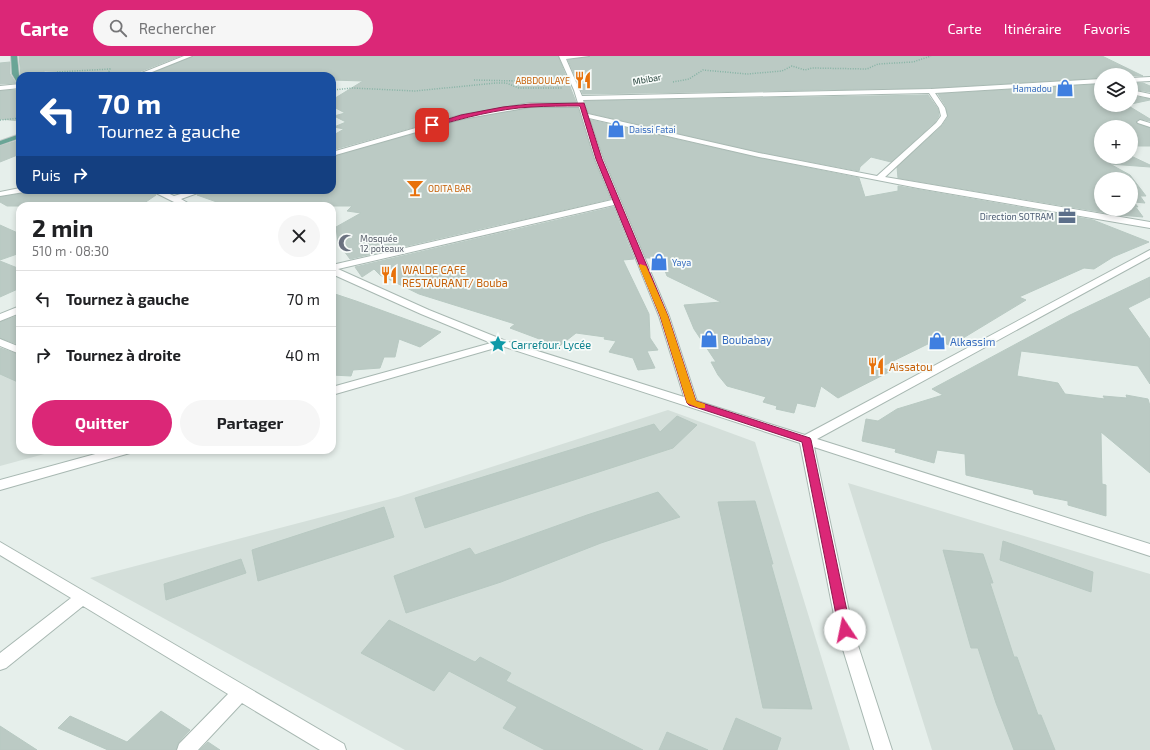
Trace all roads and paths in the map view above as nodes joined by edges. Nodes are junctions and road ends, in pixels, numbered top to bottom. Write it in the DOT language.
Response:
graph roads {
  1 [pos="14,56"];
  2 [pos="189,56"];
  3 [pos="586,56"];
  4 [pos="931,56"];
  5 [pos="563,57"];
  6 [pos="57,72"];
  7 [pos="108,72"];
  8 [pos="147,72"];
  9 [pos="16,76"];
  10 [pos="1150,79"];
  11 [pos="474,80"];
  12 [pos="1138,80"];
  13 [pos="672,82"];
  14 [pos="1090,82"];
  15 [pos="1094,82"];
  16 [pos="1094,83"];
  17 [pos="16,86"];
  18 [pos="0,88"];
  19 [pos="336,90"];
  20 [pos="931,91"];
  21 [pos="576,92"];
  22 [pos="1138,93"];
  23 [pos="1150,96"];
  24 [pos="586,115"];
  25 [pos="16,118"];
  26 [pos="0,120"];
  27 [pos="1140,122"];
  28 [pos="1150,125"];
  29 [pos="16,137"];
  30 [pos="0,143"];
  31 [pos="336,153"];
  32 [pos="880,178"];
  33 [pos="16,191"];
  34 [pos="0,194"];
  35 [pos="162,194"];
  36 [pos="189,194"];
  37 [pos="173,199"];
  38 [pos="180,202"];
  39 [pos="616,202"];
  40 [pos="1150,225"];
  41 [pos="1150,253"];
  42 [pos="336,268"];
  43 [pos="336,271"];
  44 [pos="16,311"];
  45 [pos="0,318"];
  46 [pos="0,342"];
  47 [pos="502,343"];
  48 [pos="16,349"];
  49 [pos="336,390"];
  50 [pos="692,403"];
  51 [pos="806,440"];
  52 [pos="110,454"];
  53 [pos="0,485"];
  54 [pos="0,548"];
  55 [pos="1150,550"];
  56 [pos="82,598"];
  57 [pos="0,663"];
  58 [pos="240,693"];
  59 [pos="186,750"];
  60 [pos="337,750"];
  61 [pos="883,750"];
  1 -- 9 [label="main road"];
  2 -- 8 [label="street"];
  3 -- 5 [label="street"];
  4 -- 13 [label="path, Mbibar"];
  5 -- 21 [label="street"];
  6 -- 7 [label="path"];
  10 -- 12 [label="street"];
  11 -- 21 [label="path"];
  14 -- 15 [label="street"];
  14 -- 16 [label="street"];
  14 -- 20 [label="street"];
  17 -- 18 [label="street"];
  19 -- 21 [label="path"];
  20 -- 21 [label="street"];
  20 -- 32 [label="street"];
  21 -- 24 [label="street"];
  21 -- 31 [label="street"];
  22 -- 23 [label="street"];
  24 -- 32 [label="street"];
  24 -- 39 [label="street"];
  25 -- 26 [label="path"];
  27 -- 28 [label="street"];
  29 -- 30 [label="main road"];
  32 -- 40 [label="street"];
  33 -- 34 [label="street"];
  35 -- 37 [label="street"];
  36 -- 37 [label="street"];
  37 -- 38 [label="street"];
  39 -- 42 [label="street"];
  39 -- 50 [label="street"];
  41 -- 51 [label="street"];
  43 -- 47 [label="street"];
  44 -- 45 [label="street"];
  46 -- 48 [label="street"];
  47 -- 49 [label="street"];
  47 -- 50 [label="street"];
  50 -- 51 [label="street"];
  51 -- 55 [label="street"];
  51 -- 61 [label="street"];
  52 -- 53 [label="street"];
  54 -- 56 [label="street"];
  56 -- 57 [label="street"];
  56 -- 58 [label="street"];
  58 -- 59 [label="street"];
  58 -- 60 [label="street"];
}
